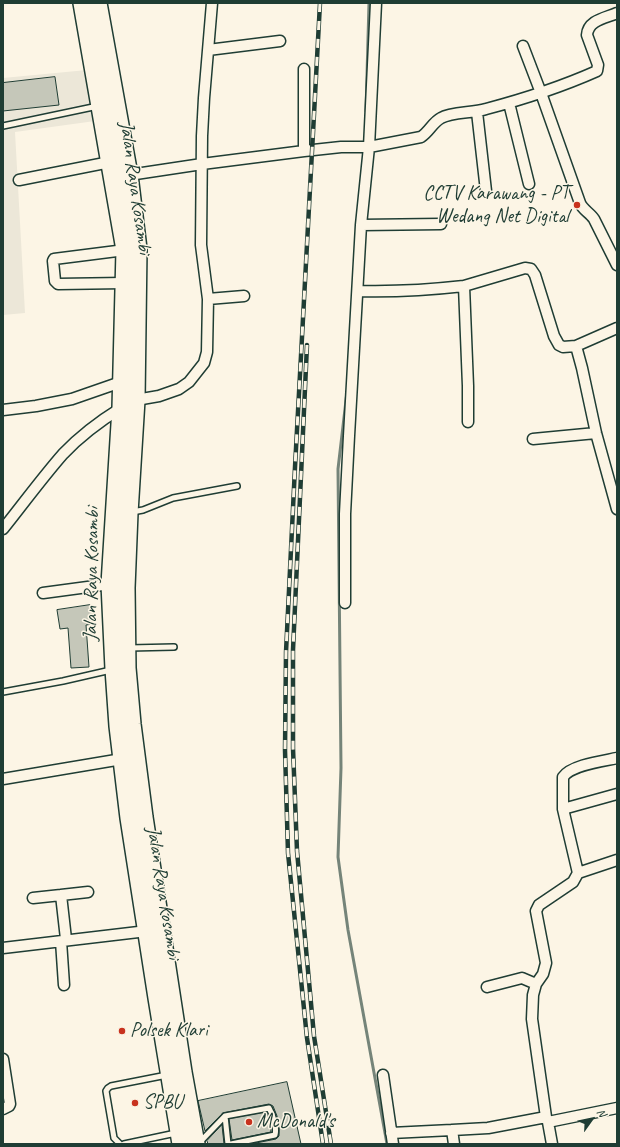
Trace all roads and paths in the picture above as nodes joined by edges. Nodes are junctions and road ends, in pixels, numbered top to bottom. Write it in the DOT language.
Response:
graph roads {
  1 [pos="82,3"];
  2 [pos="98,3"];
  3 [pos="212,3"];
  4 [pos="376,3"];
  5 [pos="617,13"];
  6 [pos="280,41"];
  7 [pos="523,46"];
  8 [pos="208,50"];
  9 [pos="304,69"];
  10 [pos="541,93"];
  11 [pos="509,103"];
  12 [pos="100,106"];
  13 [pos="477,112"];
  14 [pos="3,126"];
  15 [pos="366,147"];
  16 [pos="304,151"];
  17 [pos="110,162"];
  18 [pos="202,164"];
  19 [pos="129,175"];
  20 [pos="19,180"];
  21 [pos="529,184"];
  22 [pos="486,191"];
  23 [pos="441,224"];
  24 [pos="361,225"];
  25 [pos="125,250"];
  26 [pos="617,265"];
  27 [pos="124,283"];
  28 [pos="464,286"];
  29 [pos="358,291"];
  30 [pos="244,296"];
  31 [pos="208,299"];
  32 [pos="617,328"];
  33 [pos="576,346"];
  34 [pos="121,382"];
  35 [pos="136,400"];
  36 [pos="121,408"];
  37 [pos="3,410"];
  38 [pos="468,422"];
  39 [pos="596,433"];
  40 [pos="533,439"];
  41 [pos="237,486"];
  42 [pos="617,509"];
  43 [pos="129,513"];
  44 [pos="3,529"];
  45 [pos="110,584"];
  46 [pos="43,593"];
  47 [pos="345,603"];
  48 [pos="174,647"];
  49 [pos="127,648"];
  50 [pos="114,669"];
  51 [pos="3,692"];
  52 [pos="617,758"];
  53 [pos="122,759"];
  54 [pos="3,779"];
  55 [pos="617,794"];
  56 [pos="563,809"];
  57 [pos="617,860"];
  58 [pos="578,873"];
  59 [pos="88,892"];
  60 [pos="61,895"];
  61 [pos="33,898"];
  62 [pos="147,931"];
  63 [pos="63,940"];
  64 [pos="3,948"];
  65 [pos="536,984"];
  66 [pos="64,985"];
  67 [pos="488,987"];
  68 [pos="3,1059"];
  69 [pos="176,1073"];
  70 [pos="383,1075"];
  71 [pos="617,1108"];
  72 [pos="3,1109"];
  73 [pos="225,1116"];
  74 [pos="547,1119"];
  75 [pos="452,1130"];
  76 [pos="391,1133"];
  77 [pos="187,1140"];
  78 [pos="120,1144"];
  79 [pos="124,1144"];
  80 [pos="230,1144"];
  81 [pos="393,1144"];
  82 [pos="454,1144"];
  83 [pos="552,1144"];
  1 -- 12 [label="highway, Jalan Raya Kosambi"];
  2 -- 19 [label="highway, Jalan Raya Kosambi"];
  3 -- 8 [label="street"];
  4 -- 15 [label="street"];
  5 -- 10 [label="street"];
  6 -- 8 [label="street"];
  7 -- 10 [label="street"];
  8 -- 18 [label="street"];
  9 -- 16 [label="street"];
  10 -- 11 [label="street"];
  10 -- 26 [label="street"];
  11 -- 13 [label="street"];
  11 -- 21 [label="street"];
  12 -- 14 [label="lane"];
  12 -- 17 [label="highway, Jalan Raya Kosambi"];
  13 -- 15 [label="street"];
  13 -- 22 [label="street"];
  15 -- 16 [label="street"];
  15 -- 24 [label="street"];
  16 -- 18 [label="street"];
  17 -- 20 [label="street"];
  17 -- 25 [label="highway, Jalan Raya Kosambi"];
  18 -- 19 [label="street"];
  18 -- 31 [label="street"];
  19 -- 35 [label="highway, Jalan Raya Kosambi"];
  23 -- 24 [label="street"];
  24 -- 29 [label="street"];
  25 -- 27 [label="highway, Jalan Raya Kosambi"];
  25 -- 27 [label="street"];
  27 -- 34 [label="highway, Jalan Raya Kosambi"];
  28 -- 29 [label="street"];
  28 -- 33 [label="street"];
  28 -- 38 [label="street"];
  29 -- 47 [label="street"];
  30 -- 31 [label="street"];
  31 -- 35 [label="street"];
  32 -- 33 [label="street"];
  33 -- 39 [label="street"];
  34 -- 36 [label="highway, Jalan Raya Kosambi"];
  34 -- 37 [label="street"];
  35 -- 43 [label="highway, Jalan Raya Kosambi"];
  36 -- 44 [label="street"];
  36 -- 45 [label="highway, Jalan Raya Kosambi"];
  39 -- 40 [label="street"];
  39 -- 42 [label="street"];
  41 -- 43 [label="lane"];
  43 -- 49 [label="highway, Jalan Raya Kosambi"];
  45 -- 46 [label="street"];
  45 -- 50 [label="highway, Jalan Raya Kosambi"];
  48 -- 49 [label="lane"];
  49 -- 69 [label="highway, Jalan Raya Kosambi"];
  50 -- 51 [label="lane"];
  50 -- 53 [label="highway, Jalan Raya Kosambi"];
  52 -- 56 [label="street"];
  53 -- 54 [label="street"];
  53 -- 62 [label="highway, Jalan Raya Kosambi"];
  55 -- 56 [label="street"];
  56 -- 58 [label="street"];
  57 -- 58 [label="street"];
  58 -- 65 [label="street"];
  59 -- 60 [label="street"];
  60 -- 61 [label="street"];
  60 -- 63 [label="street"];
  62 -- 63 [label="street"];
  62 -- 69 [label="highway, Jalan Raya Kosambi"];
  63 -- 64 [label="street"];
  63 -- 66 [label="street"];
  65 -- 67 [label="street"];
  65 -- 74 [label="street"];
  68 -- 72 [label="street"];
  69 -- 77 [label="highway, Jalan Raya Kosambi"];
  69 -- 78 [label="lane"];
  70 -- 76 [label="street"];
  71 -- 74 [label="street"];
  73 -- 77 [label="lane"];
  73 -- 80 [label="lane"];
  73 -- 80 [label="lane"];
  74 -- 75 [label="street"];
  74 -- 83 [label="street"];
  75 -- 76 [label="street"];
  75 -- 82 [label="street"];
  76 -- 81 [label="street"];
  77 -- 79 [label="lane"];
}
